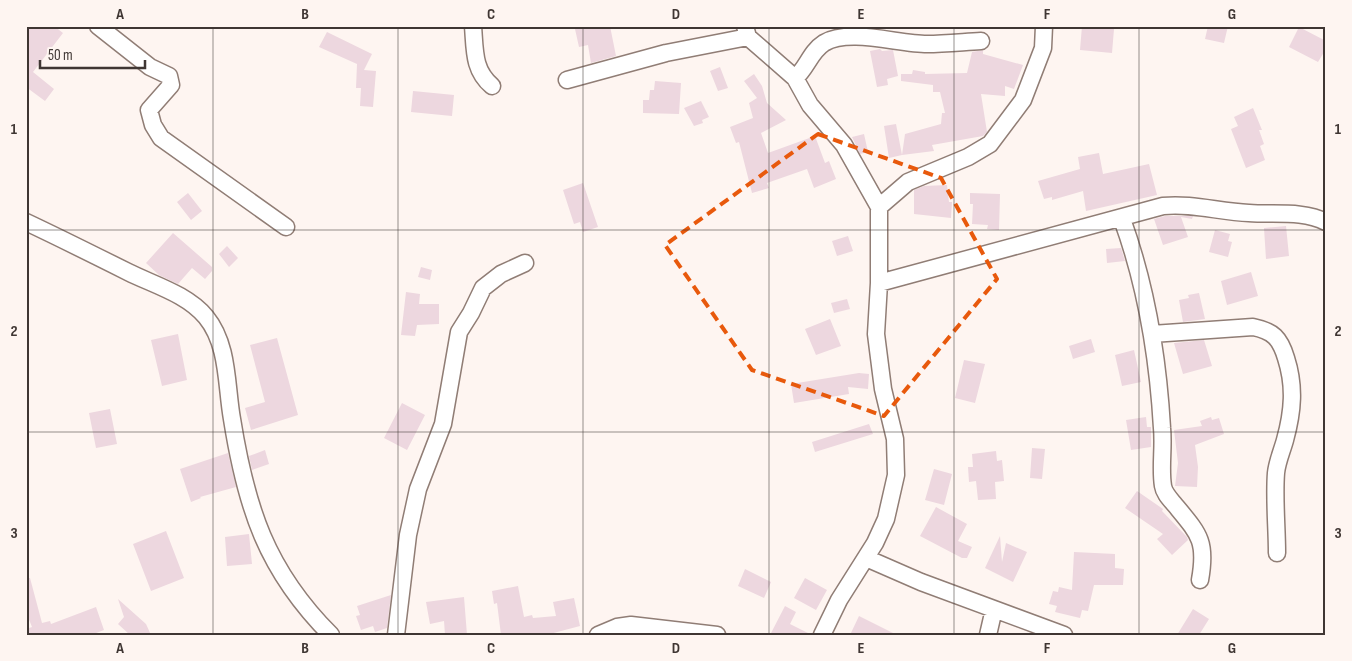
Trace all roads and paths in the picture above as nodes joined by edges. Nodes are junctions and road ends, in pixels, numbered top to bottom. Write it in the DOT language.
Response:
graph roads {
  1 [pos="98,26"];
  2 [pos="473,26"];
  3 [pos="1044,26"];
  4 [pos="747,32"];
  5 [pos="980,41"];
  6 [pos="795,78"];
  7 [pos="567,80"];
  8 [pos="492,86"];
  9 [pos="879,207"];
  10 [pos="1122,219"];
  11 [pos="26,222"];
  12 [pos="1326,222"];
  13 [pos="286,227"];
  14 [pos="525,263"];
  15 [pos="879,283"];
  16 [pos="1152,334"];
  17 [pos="1277,553"];
  18 [pos="866,558"];
  19 [pos="1200,580"];
  20 [pos="994,609"];
  21 [pos="330,635"];
  22 [pos="396,635"];
  23 [pos="598,635"];
  24 [pos="717,635"];
  25 [pos="822,635"];
  26 [pos="988,635"];
  27 [pos="1064,635"];
  1 -- 13 [label="street"];
  2 -- 8 [label="street"];
  3 -- 9 [label="street"];
  4 -- 6 [label="street"];
  4 -- 7 [label="street"];
  5 -- 6 [label="street"];
  6 -- 9 [label="street"];
  9 -- 15 [label="street"];
  10 -- 12 [label="street"];
  10 -- 15 [label="street"];
  10 -- 16 [label="street"];
  11 -- 21 [label="street"];
  14 -- 22 [label="street"];
  15 -- 18 [label="street"];
  16 -- 17 [label="street"];
  16 -- 19 [label="street"];
  18 -- 20 [label="street"];
  18 -- 25 [label="street"];
  20 -- 26 [label="street"];
  20 -- 27 [label="street"];
  23 -- 24 [label="street"];
}
